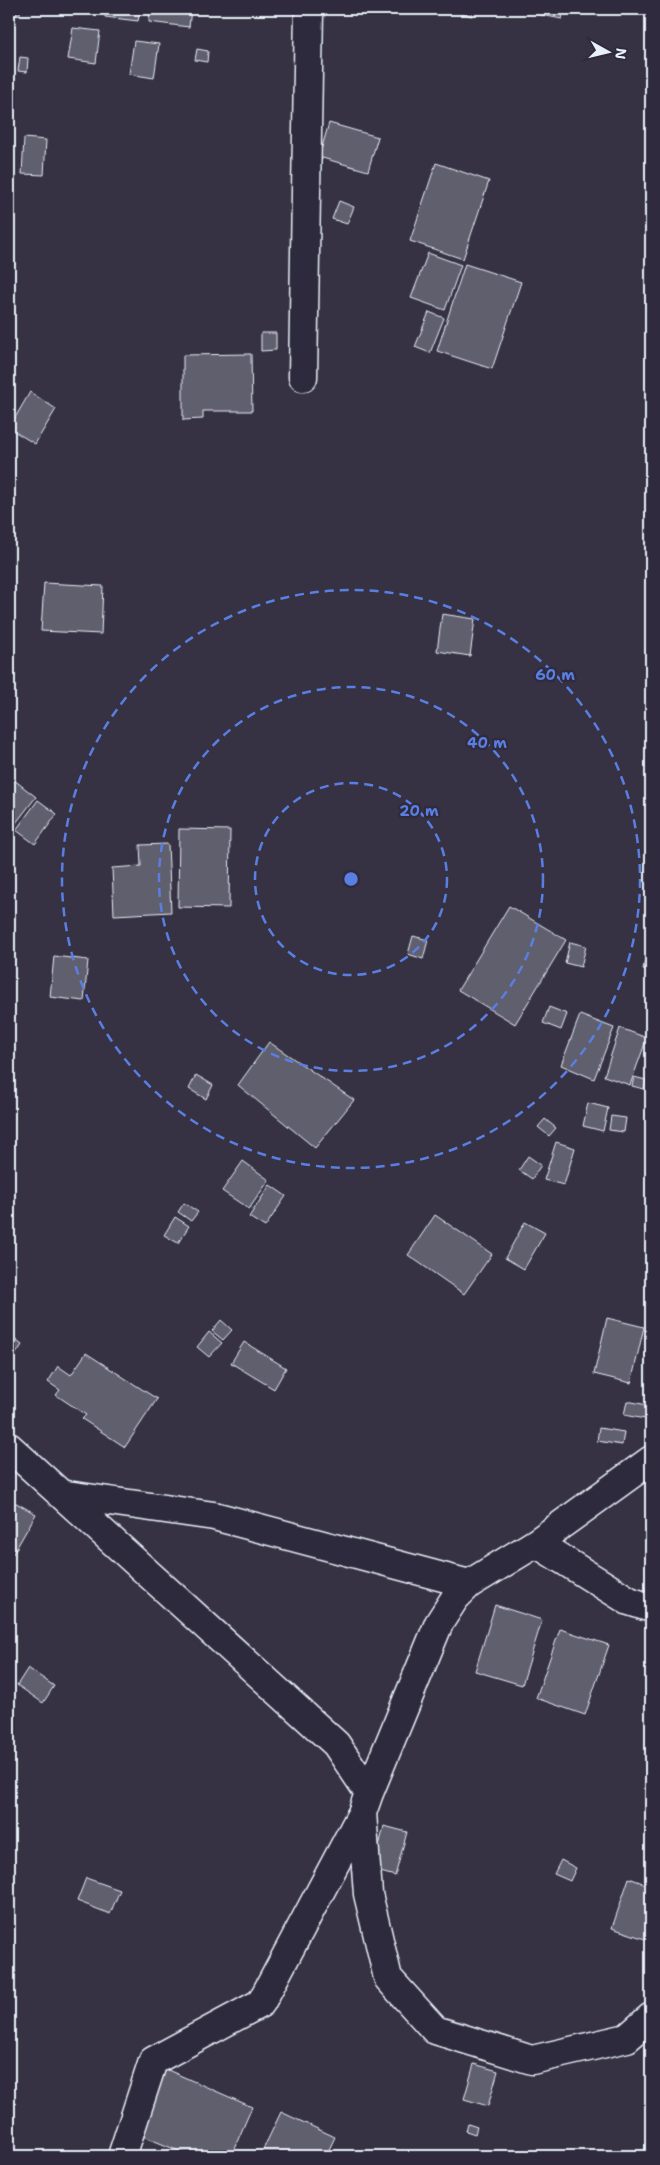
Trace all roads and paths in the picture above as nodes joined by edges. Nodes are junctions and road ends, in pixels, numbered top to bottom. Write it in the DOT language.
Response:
graph roads {
  1 [pos="309,9"];
  2 [pos="303,377"];
  3 [pos="9,1447"];
  4 [pos="651,1460"];
  5 [pos="60,1494"];
  6 [pos="536,1543"];
  7 [pos="469,1584"];
  8 [pos="651,1608"];
  9 [pos="365,1803"];
  10 [pos="651,2017"];
  11 [pos="122,2156"];
  1 -- 2 [label="street"];
  3 -- 5 [label="street"];
  4 -- 6 [label="street"];
  5 -- 7 [label="street"];
  5 -- 9 [label="street"];
  6 -- 7 [label="street"];
  6 -- 8 [label="street"];
  7 -- 9 [label="street"];
  9 -- 10 [label="street"];
  9 -- 11 [label="street"];
}
